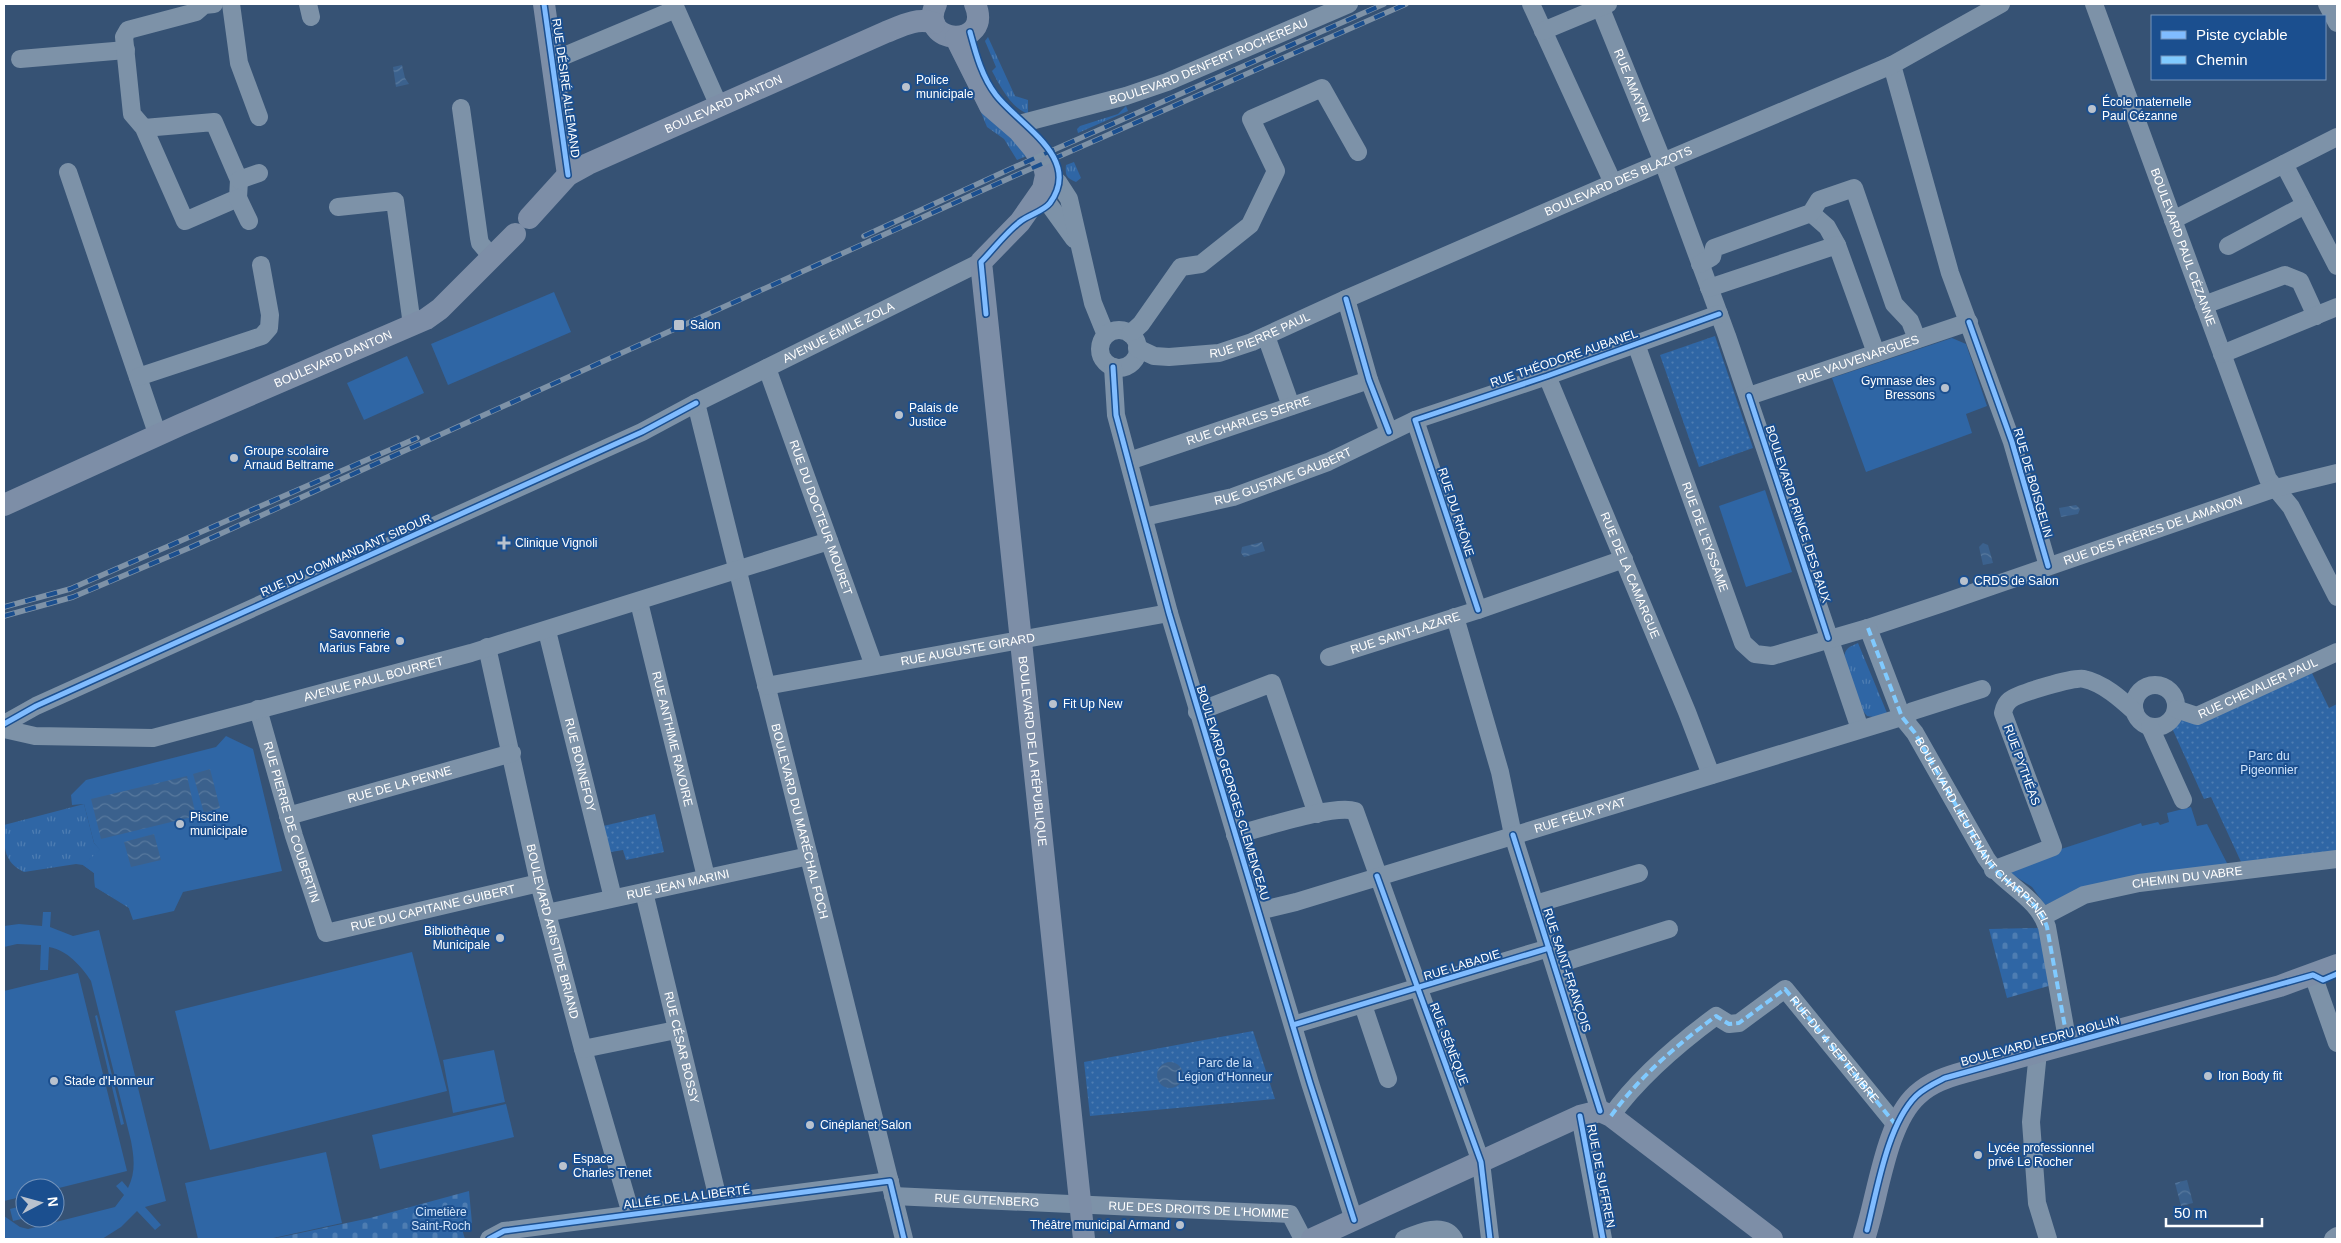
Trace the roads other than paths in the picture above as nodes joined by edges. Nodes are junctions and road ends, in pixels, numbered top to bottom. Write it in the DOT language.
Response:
graph roads {
  1 [pos="214,4"];
  2 [pos="231,4"];
  3 [pos="544,4"];
  4 [pos="975,4"];
  5 [pos="1348,4"];
  6 [pos="1531,4"];
  7 [pos="2001,4"];
  8 [pos="2094,4"];
  9 [pos="2327,4"];
  10 [pos="1603,5"];
  11 [pos="935,13"];
  12 [pos="2337,23"];
  13 [pos="1543,31"];
  14 [pos="963,35"];
  15 [pos="126,50"];
  16 [pos="20,60"];
  17 [pos="552,61"];
  18 [pos="1892,65"];
  19 [pos="719,106"];
  20 [pos="461,108"];
  21 [pos="259,117"];
  22 [pos="144,128"];
  23 [pos="1025,129"];
  24 [pos="2337,137"];
  25 [pos="1358,152"];
  26 [pos="1663,162"];
  27 [pos="2284,164"];
  28 [pos="68,172"];
  29 [pos="259,173"];
  30 [pos="568,175"];
  31 [pos="1052,179"];
  32 [pos="238,180"];
  33 [pos="1612,183"];
  34 [pos="238,198"];
  35 [pos="1049,204"];
  36 [pos="2305,205"];
  37 [pos="338,208"];
  38 [pos="1811,213"];
  39 [pos="2173,220"];
  40 [pos="249,221"];
  41 [pos="1020,222"];
  42 [pos="1837,245"];
  43 [pos="2228,246"];
  44 [pos="1079,248"];
  45 [pos="492,257"];
  46 [pos="981,262"];
  47 [pos="1700,264"];
  48 [pos="261,265"];
  49 [pos="2337,266"];
  50 [pos="1709,288"];
  51 [pos="1346,299"];
  52 [pos="2204,305"];
  53 [pos="2337,307"];
  54 [pos="1719,314"];
  55 [pos="2316,316"];
  56 [pos="1969,322"];
  57 [pos="412,325"];
  58 [pos="1266,336"];
  59 [pos="1917,340"];
  60 [pos="1103,341"];
  61 [pos="1636,344"];
  62 [pos="1134,348"];
  63 [pos="1876,353"];
  64 [pos="2222,354"];
  65 [pos="1113,367"];
  66 [pos="768,368"];
  67 [pos="1547,376"];
  68 [pos="138,377"];
  69 [pos="1369,380"];
  70 [pos="1748,396"];
  71 [pos="696,403"];
  72 [pos="1291,406"];
  73 [pos="1415,420"];
  74 [pos="1388,432"];
  75 [pos="158,436"];
  76 [pos="1129,461"];
  77 [pos="2337,473"];
  78 [pos="2276,488"];
  79 [pos="4,505"];
  80 [pos="1144,517"];
  81 [pos="829,541"];
  82 [pos="1624,559"];
  83 [pos="2048,566"];
  84 [pos="736,572"];
  85 [pos="2337,597"];
  86 [pos="639,602"];
  87 [pos="1478,610"];
  88 [pos="1169,614"];
  89 [pos="1454,617"];
  90 [pos="1868,628"];
  91 [pos="547,631"];
  92 [pos="1828,638"];
  93 [pos="1021,639"];
  94 [pos="487,647"];
  95 [pos="2337,652"];
  96 [pos="1329,657"];
  97 [pos="874,666"];
  98 [pos="766,686"];
  99 [pos="1982,689"];
  100 [pos="258,709"];
  101 [pos="2176,710"];
  102 [pos="1197,712"];
  103 [pos="2135,712"];
  104 [pos="1902,717"];
  105 [pos="4,724"];
  106 [pos="2150,727"];
  107 [pos="4,729"];
  108 [pos="1860,729"];
  109 [pos="512,753"];
  110 [pos="1711,775"];
  111 [pos="2183,800"];
  112 [pos="1317,814"];
  113 [pos="288,816"];
  114 [pos="1236,835"];
  115 [pos="1513,835"];
  116 [pos="809,856"];
  117 [pos="2337,859"];
  118 [pos="1994,870"];
  119 [pos="1639,874"];
  120 [pos="1377,876"];
  121 [pos="706,877"];
  122 [pos="539,883"];
  123 [pos="644,892"];
  124 [pos="613,898"];
  125 [pos="1535,904"];
  126 [pos="1259,911"];
  127 [pos="547,913"];
  128 [pos="2044,916"];
  129 [pos="1669,929"];
  130 [pos="326,933"];
  131 [pos="1549,948"];
  132 [pos="1555,965"];
  133 [pos="2337,965"];
  134 [pos="2313,975"];
  135 [pos="1418,989"];
  136 [pos="1363,1005"];
  137 [pos="1293,1026"];
  138 [pos="676,1030"];
  139 [pos="2337,1043"];
  140 [pos="2068,1044"];
  141 [pos="583,1048"];
  142 [pos="2038,1052"];
  143 [pos="1388,1079"];
  144 [pos="1597,1114"];
  145 [pos="1896,1125"];
  146 [pos="1482,1162"];
  147 [pos="891,1188"];
  148 [pos="719,1203"];
  149 [pos="1080,1205"];
  150 [pos="631,1214"];
  151 [pos="1354,1220"];
  152 [pos="1865,1235"];
  153 [pos="2337,1236"];
  154 [pos="488,1239"];
  155 [pos="904,1239"];
  156 [pos="1084,1239"];
  157 [pos="1303,1239"];
  158 [pos="1312,1239"];
  159 [pos="1404,1239"];
  160 [pos="1454,1239"];
  161 [pos="1490,1239"];
  162 [pos="1603,1239"];
  163 [pos="1769,1239"];
  164 [pos="2048,1239"];
  165 [pos="2333,1239"];
  1 -- 15 [label="street"];
  2 -- 21 [label="street"];
  3 -- 17 [label="main road, RUE DÉSIRÉ ALLEMAND"];
  4 -- 14 [label="main road"];
  5 -- 23 [label="street, BOULEVARD DENFERT ROCHEREAU"];
  6 -- 13 [label="street"];
  7 -- 18 [label="street, BOULEVARD DES BLAZOTS"];
  8 -- 39 [label="street, BOULEVARD PAUL CÉZANNE"];
  9 -- 12 [label="street"];
  10 -- 13 [label="street, RUE AMAYEN"];
  10 -- 26 [label="street, RUE AMAYEN"];
  11 -- 14 [label="main road"];
  11 -- 19 [label="main road, BOULEVARD DANTON"];
  13 -- 33 [label="street"];
  14 -- 23 [label="main road"];
  15 -- 16 [label="street"];
  15 -- 22 [label="street"];
  17 -- 19 [label="street"];
  17 -- 30 [label="main road, RUE DÉSIRÉ ALLEMAND"];
  18 -- 26 [label="street, BOULEVARD DES BLAZOTS"];
  18 -- 56 [label="street, RUE DE BOISGELIN"];
  19 -- 30 [label="main road, BOULEVARD DANTON"];
  20 -- 45 [label="street"];
  22 -- 32 [label="street"];
  22 -- 34 [label="street"];
  23 -- 31 [label="main road"];
  24 -- 27 [label="street"];
  25 -- 62 [label="street"];
  26 -- 33 [label="street, BOULEVARD DES BLAZOTS"];
  26 -- 47 [label="street, BOULEVARD PRINCE DES BAUX"];
  27 -- 36 [label="street"];
  27 -- 39 [label="street"];
  28 -- 68 [label="street"];
  29 -- 32 [label="street"];
  30 -- 45 [label="main road, BOULEVARD DANTON"];
  31 -- 35 [label="main road"];
  31 -- 41 [label="main road"];
  31 -- 44 [label="street"];
  32 -- 34 [label="street"];
  33 -- 51 [label="street, BOULEVARD DES BLAZOTS"];
  34 -- 40 [label="street"];
  35 -- 41 [label="main road"];
  35 -- 44 [label="street"];
  36 -- 43 [label="street"];
  36 -- 49 [label="street"];
  37 -- 57 [label="street"];
  38 -- 42 [label="street"];
  38 -- 47 [label="street"];
  38 -- 59 [label="street"];
  39 -- 52 [label="street, BOULEVARD PAUL CÉZANNE"];
  41 -- 46 [label="main road"];
  42 -- 50 [label="street"];
  42 -- 63 [label="street"];
  44 -- 60 [label="street"];
  45 -- 57 [label="main road, BOULEVARD DANTON"];
  46 -- 66 [label="street, AVENUE ÉMILE ZOLA"];
  46 -- 93 [label="main road, BOULEVARD DE LA RÉPUBLIQUE"];
  47 -- 50 [label="street, BOULEVARD PRINCE DES BAUX"];
  48 -- 68 [label="street"];
  50 -- 54 [label="street, BOULEVARD PRINCE DES BAUX"];
  51 -- 58 [label="street, RUE PIERRE PAUL"];
  51 -- 69 [label="street"];
  52 -- 55 [label="street"];
  52 -- 64 [label="street, BOULEVARD PAUL CÉZANNE"];
  53 -- 55 [label="street"];
  54 -- 61 [label="street, RUE THÉODORE AUBANEL"];
  54 -- 70 [label="street, BOULEVARD PRINCE DES BAUX"];
  55 -- 64 [label="street"];
  56 -- 59 [label="street, RUE VAUVENARGUES"];
  56 -- 83 [label="street, RUE DE BOISGELIN"];
  57 -- 75 [label="main road, BOULEVARD DANTON"];
  58 -- 62 [label="street, RUE PIERRE PAUL"];
  58 -- 72 [label="street"];
  59 -- 63 [label="street, RUE VAUVENARGUES"];
  60 -- 62 [label="street"];
  60 -- 65 [label="street"];
  61 -- 67 [label="street, RUE THÉODORE AUBANEL"];
  61 -- 92 [label="street, RUE DE L'EYSSAME"];
  62 -- 65 [label="street"];
  63 -- 70 [label="street, RUE VAUVENARGUES"];
  64 -- 78 [label="street, BOULEVARD PAUL CÉZANNE"];
  65 -- 76 [label="street, BOULEVARD GEORGES CLEMENCEAU"];
  66 -- 71 [label="street, AVENUE ÉMILE ZOLA"];
  66 -- 81 [label="street, RUE DU DOCTEUR MOURET"];
  67 -- 73 [label="street, RUE THÉODORE AUBANEL"];
  67 -- 82 [label="street, RUE DE LA CAMARGUE"];
  68 -- 75 [label="street"];
  69 -- 72 [label="street, RUE CHARLES SERRE"];
  69 -- 74 [label="street"];
  70 -- 92 [label="street, BOULEVARD PRINCE DES BAUX"];
  71 -- 84 [label="street, BOULEVARD DU MARÉCHAL FOCH"];
  71 -- 105 [label="street, RUE DU COMMANDANT SIBOUR"];
  72 -- 76 [label="street, RUE CHARLES SERRE"];
  73 -- 74 [label="street, RUE GUSTAVE GAUBERT"];
  73 -- 87 [label="street, RUE DU RHÔNE"];
  74 -- 80 [label="street, RUE GUSTAVE GAUBERT"];
  75 -- 79 [label="main road, BOULEVARD DANTON"];
  76 -- 80 [label="street, BOULEVARD GEORGES CLEMENCEAU"];
  77 -- 78 [label="street, RUE DES FRÈRES DE LAMANON"];
  78 -- 83 [label="street, RUE DES FRÈRES DE LAMANON"];
  78 -- 85 [label="street, BOULEVARD PAUL CÉZANNE"];
  80 -- 88 [label="street, BOULEVARD GEORGES CLEMENCEAU"];
  81 -- 84 [label="street, AVENUE PAUL BOURRET"];
  81 -- 97 [label="street, RUE DU DOCTEUR MOURET"];
  82 -- 87 [label="street, RUE SAINT-LAZARE"];
  82 -- 110 [label="street, RUE DE LA CAMARGUE"];
  83 -- 90 [label="street, RUE DES FRÈRES DE LAMANON"];
  84 -- 86 [label="street, AVENUE PAUL BOURRET"];
  84 -- 98 [label="street, BOULEVARD DU MARÉCHAL FOCH"];
  86 -- 91 [label="street, AVENUE PAUL BOURRET"];
  86 -- 121 [label="street, RUE ANTHIME RAVOIRE"];
  87 -- 89 [label="street, RUE SAINT-LAZARE"];
  88 -- 93 [label="street, RUE AUGUSTE GIRARD"];
  88 -- 102 [label="street, BOULEVARD GEORGES CLEMENCEAU"];
  89 -- 96 [label="street, RUE SAINT-LAZARE"];
  89 -- 115 [label="street"];
  90 -- 92 [label="street, RUE DES FRÈRES DE LAMANON"];
  90 -- 104 [label="street, BOULEVARD LIEUTENANT CHARPENEL"];
  91 -- 94 [label="street, AVENUE PAUL BOURRET"];
  91 -- 124 [label="street, RUE BONNEFOY"];
  92 -- 108 [label="street, BOULEVARD PRINCE DES BAUX"];
  93 -- 97 [label="street, RUE AUGUSTE GIRARD"];
  93 -- 149 [label="main road, BOULEVARD DE LA RÉPUBLIQUE"];
  94 -- 100 [label="street, AVENUE PAUL BOURRET"];
  94 -- 109 [label="street, BOULEVARD ARISTIDE BRIAND"];
  95 -- 101 [label="street, RUE CHEVALIER PAUL"];
  97 -- 98 [label="street, RUE AUGUSTE GIRARD"];
  98 -- 116 [label="street, BOULEVARD DU MARÉCHAL FOCH"];
  99 -- 104 [label="street, RUE FÉLIX PYAT"];
  100 -- 107 [label="street, AVENUE PAUL BOURRET"];
  100 -- 113 [label="street, RUE PIERRE DE COUBERTIN"];
  101 -- 103 [label="street"];
  101 -- 106 [label="street"];
  102 -- 112 [label="street"];
  102 -- 114 [label="street, BOULEVARD GEORGES CLEMENCEAU"];
  103 -- 106 [label="street"];
  103 -- 118 [label="street, RUE PYTHÉAS"];
  104 -- 108 [label="street, RUE FÉLIX PYAT"];
  104 -- 118 [label="street, BOULEVARD LIEUTENANT CHARPENEL"];
  106 -- 111 [label="street"];
  108 -- 110 [label="street, RUE FÉLIX PYAT"];
  109 -- 113 [label="street, RUE DE LA PENNE"];
  109 -- 122 [label="street, BOULEVARD ARISTIDE BRIAND"];
  110 -- 115 [label="street, RUE FÉLIX PYAT"];
  112 -- 114 [label="street"];
  112 -- 120 [label="street, RUE SÉNÈQUE"];
  113 -- 130 [label="street, RUE PIERRE DE COUBERTIN"];
  114 -- 126 [label="street, BOULEVARD GEORGES CLEMENCEAU"];
  115 -- 120 [label="street, RUE FÉLIX PYAT"];
  115 -- 125 [label="street, RUE SAINT-FRANÇOIS"];
  116 -- 121 [label="street, RUE JEAN MARINI"];
  116 -- 147 [label="street, BOULEVARD DU MARÉCHAL FOCH"];
  117 -- 128 [label="street, CHEMIN DU VABRE"];
  118 -- 128 [label="street, BOULEVARD LIEUTENANT CHARPENEL"];
  119 -- 125 [label="street"];
  120 -- 126 [label="street, RUE FÉLIX PYAT"];
  120 -- 135 [label="street, RUE SÉNÈQUE"];
  121 -- 123 [label="street, RUE JEAN MARINI"];
  122 -- 127 [label="street, BOULEVARD ARISTIDE BRIAND"];
  122 -- 130 [label="street, RUE DU CAPITAINE GUIBERT"];
  123 -- 124 [label="street, RUE JEAN MARINI"];
  123 -- 138 [label="street, RUE CÉSAR BOSSY"];
  124 -- 127 [label="street, RUE JEAN MARINI"];
  125 -- 131 [label="street, RUE SAINT-FRANÇOIS"];
  126 -- 137 [label="street, BOULEVARD GEORGES CLEMENCEAU"];
  127 -- 141 [label="street, BOULEVARD ARISTIDE BRIAND"];
  128 -- 140 [label="street, BOULEVARD LIEUTENANT CHARPENEL"];
  129 -- 132 [label="street"];
  131 -- 132 [label="street, RUE SAINT-FRANÇOIS"];
  131 -- 135 [label="street, RUE LABADIE"];
  132 -- 144 [label="street, RUE SAINT-FRANÇOIS"];
  133 -- 134 [label="main road, BOULEVARD LEDRU ROLLIN"];
  134 -- 139 [label="street"];
  134 -- 140 [label="main road, BOULEVARD LEDRU ROLLIN"];
  135 -- 136 [label="street, RUE LABADIE"];
  135 -- 146 [label="street, RUE SÉNÈQUE"];
  136 -- 137 [label="street, RUE LABADIE"];
  136 -- 143 [label="street"];
  137 -- 151 [label="street, BOULEVARD GEORGES CLEMENCEAU"];
  138 -- 141 [label="street"];
  138 -- 148 [label="street, RUE CÉSAR BOSSY"];
  140 -- 142 [label="main road, BOULEVARD LEDRU ROLLIN"];
  141 -- 150 [label="street, BOULEVARD ARISTIDE BRIAND"];
  142 -- 145 [label="main road, BOULEVARD LEDRU ROLLIN"];
  142 -- 164 [label="street"];
  144 -- 145 [label="street, RUE DU 4 SEPTEMBRE"];
  144 -- 146 [label="main road"];
  144 -- 162 [label="street, RUE DE SUFFREN"];
  144 -- 163 [label="main road"];
  145 -- 152 [label="main road, BOULEVARD LEDRU ROLLIN"];
  146 -- 151 [label="main road"];
  146 -- 161 [label="street, RUE SÉNÈQUE"];
  147 -- 148 [label="street, ALLÉE DE LA LIBERTÉ"];
  147 -- 149 [label="street, RUE GUTENBERG"];
  147 -- 155 [label="street, BOULEVARD DU MARÉCHAL FOCH"];
  148 -- 150 [label="street, ALLÉE DE LA LIBERTÉ"];
  149 -- 156 [label="main road, BOULEVARD DE LA RÉPUBLIQUE"];
  149 -- 157 [label="street, RUE DES DROITS DE L'HOMME"];
  150 -- 154 [label="street, ALLÉE DE LA LIBERTÉ"];
  151 -- 158 [label="main road"];
  153 -- 165 [label="street"];
  159 -- 160 [label="street"];
}
